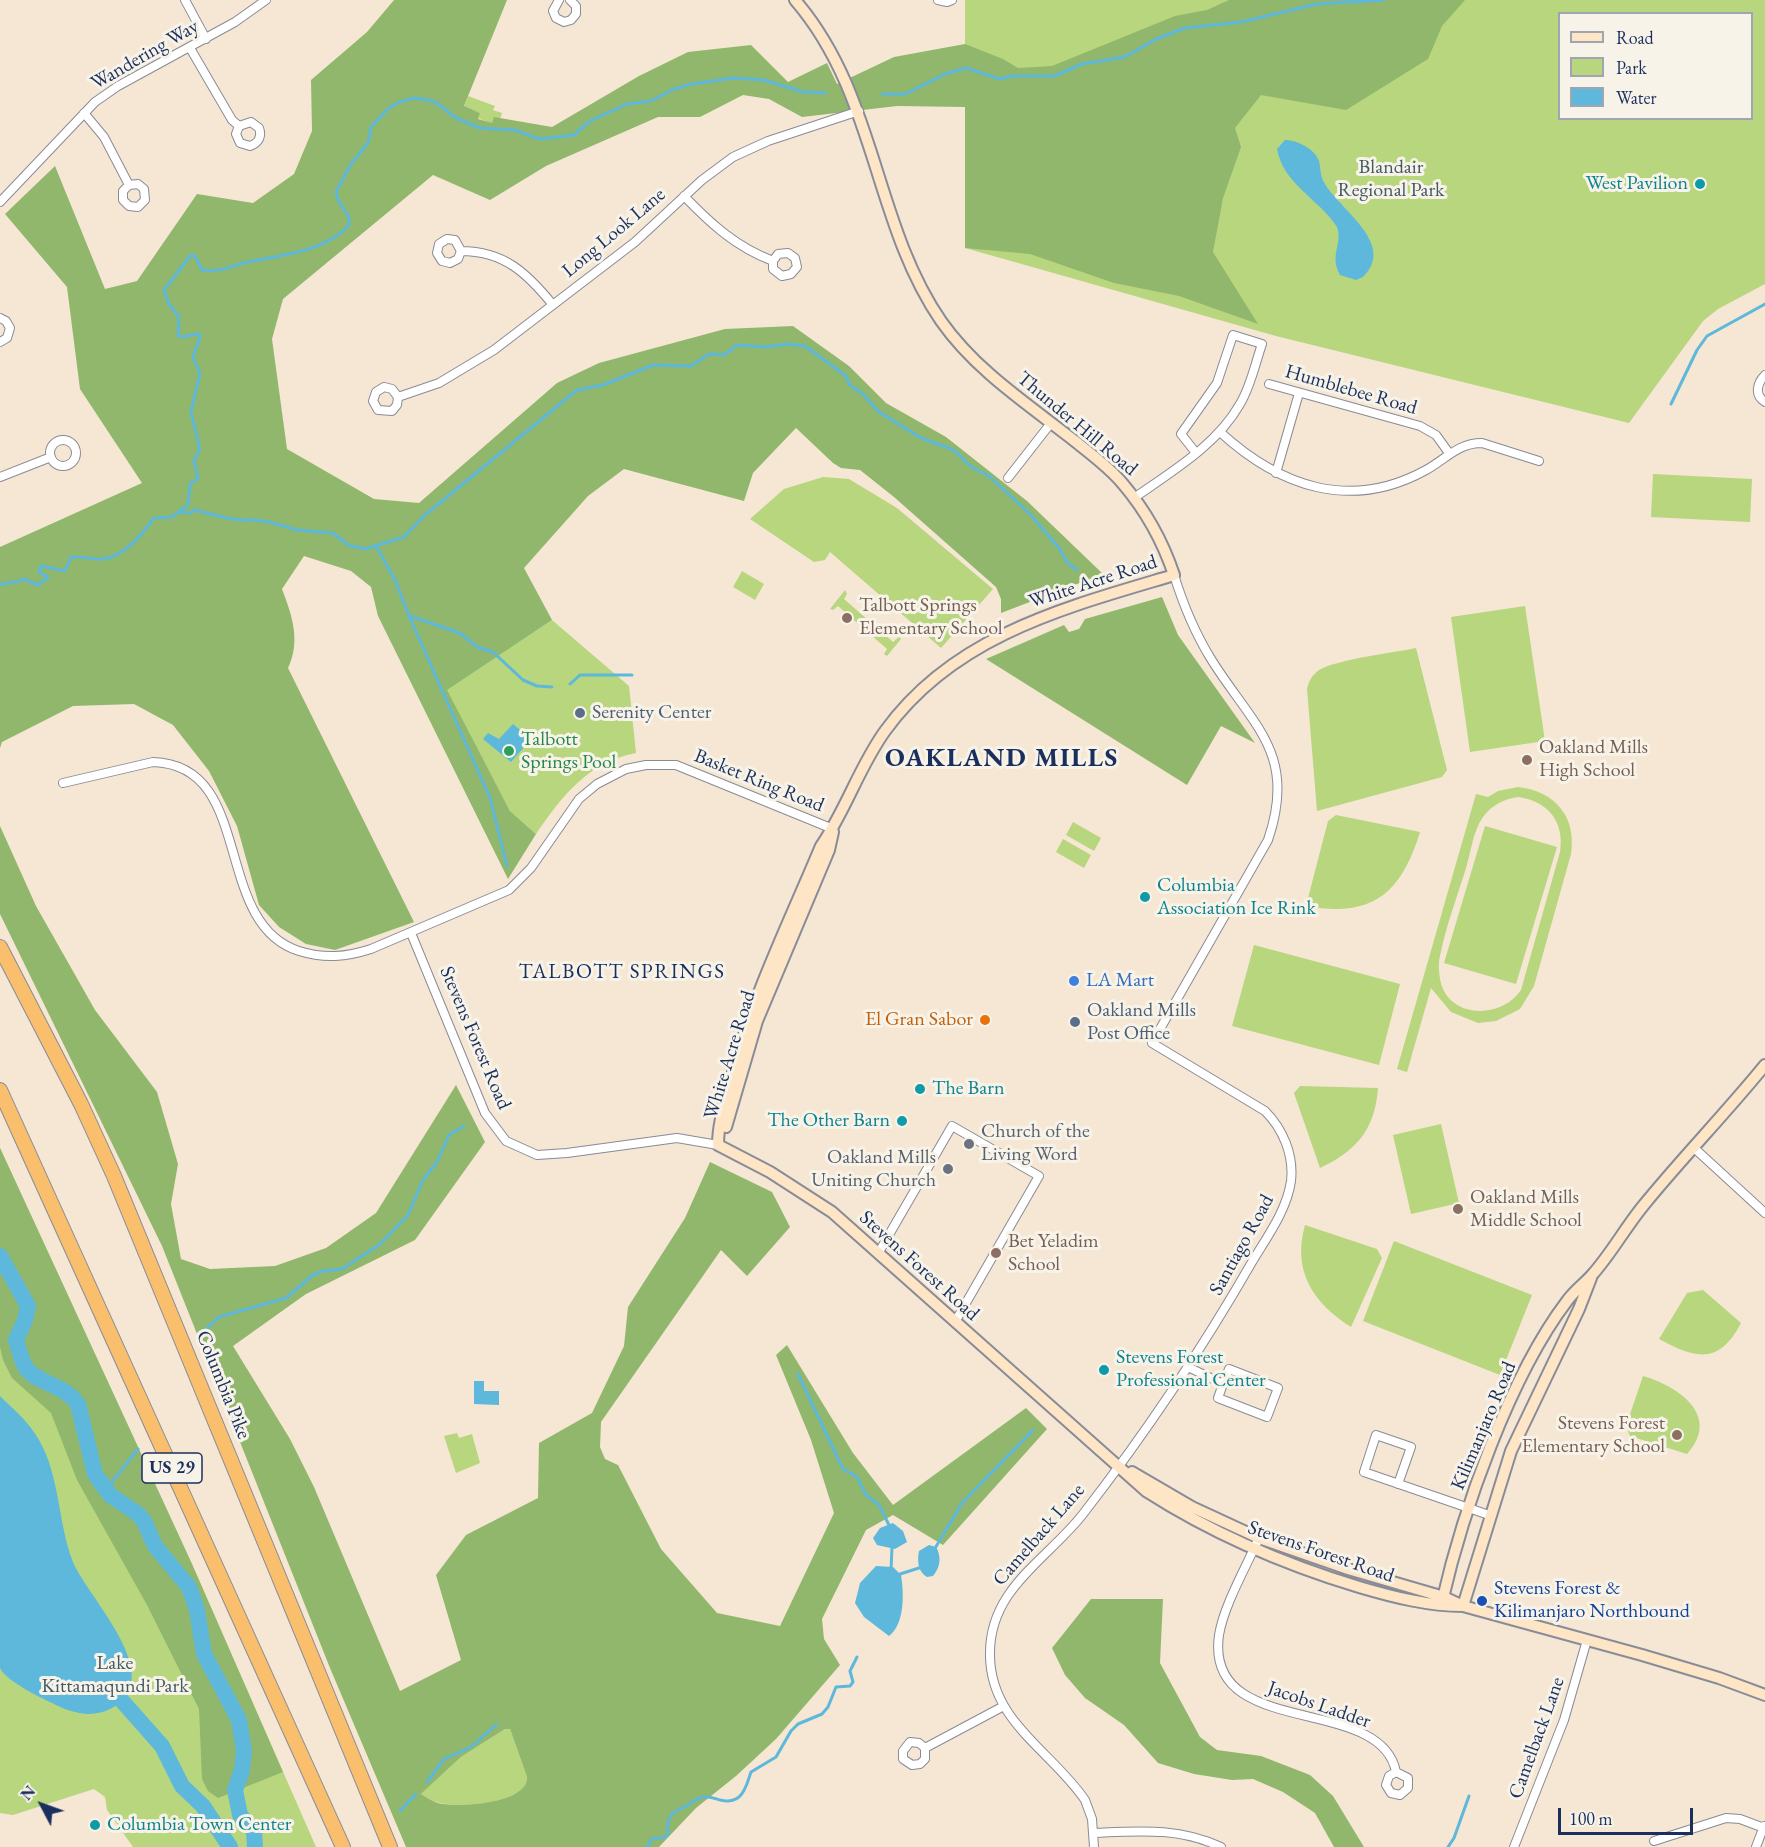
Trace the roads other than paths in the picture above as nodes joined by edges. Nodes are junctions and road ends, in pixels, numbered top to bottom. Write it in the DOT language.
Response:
graph roads {
  1 [pos="185,0"];
  2 [pos="266,0"];
  3 [pos="559,0"];
  4 [pos="570,0"];
  5 [pos="795,0"];
  6 [pos="938,0"];
  7 [pos="952,0"];
  8 [pos="206,39"];
  9 [pos="190,48"];
  10 [pos="859,111"];
  11 [pos="84,113"];
  12 [pos="239,126"];
  13 [pos="129,185"];
  14 [pos="684,196"];
  15 [pos="0,202"];
  16 [pos="461,251"];
  17 [pos="773,261"];
  18 [pos="553,305"];
  19 [pos="0,318"];
  20 [pos="0,342"];
  21 [pos="1765,375"];
  22 [pos="1269,384"];
  23 [pos="1299,393"];
  24 [pos="398,397"];
  25 [pos="1765,402"];
  26 [pos="1051,423"];
  27 [pos="1220,432"];
  28 [pos="1196,453"];
  29 [pos="1449,453"];
  30 [pos="51,457"];
  31 [pos="1539,461"];
  32 [pos="1276,473"];
  33 [pos="0,477"];
  34 [pos="1008,478"];
  35 [pos="1134,498"];
  36 [pos="1174,575"];
  37 [pos="63,783"];
  38 [pos="833,829"];
  39 [pos="411,933"];
  40 [pos="0,947"];
  41 [pos="1152,1043"];
  42 [pos="1765,1065"];
  43 [pos="0,1090"];
  44 [pos="718,1145"];
  45 [pos="1694,1147"];
  46 [pos="1765,1213"];
  47 [pos="879,1252"];
  48 [pos="1592,1275"];
  49 [pos="955,1322"];
  50 [pos="1188,1367"];
  51 [pos="1223,1384"];
  52 [pos="1118,1465"];
  53 [pos="1398,1484"];
  54 [pos="1470,1508"];
  55 [pos="1489,1515"];
  56 [pos="1259,1538"];
  57 [pos="1254,1550"];
  58 [pos="1443,1601"];
  59 [pos="1463,1606"];
  60 [pos="1587,1640"];
  61 [pos="1765,1695"];
  62 [pos="1002,1707"];
  63 [pos="925,1748"];
  64 [pos="1396,1772"];
  65 [pos="1764,1826"];
  66 [pos="1094,1833"];
  67 [pos="1654,1841"];
  68 [pos="343,1847"];
  69 [pos="390,1847"];
  70 [pos="1094,1847"];
  71 [pos="1221,1847"];
  72 [pos="1514,1847"];
  73 [pos="1756,1847"];
  1 -- 8 [label="street"];
  2 -- 8 [label="street, Wandering Way"];
  3 -- 4 [label="street"];
  5 -- 10 [label="street, Thunder Hill Road"];
  6 -- 7 [label="street"];
  8 -- 9 [label="street, Wandering Way"];
  9 -- 11 [label="street, Wandering Way"];
  9 -- 12 [label="street"];
  10 -- 14 [label="street, Long Look Lane"];
  10 -- 26 [label="street, Thunder Hill Road"];
  11 -- 13 [label="street"];
  11 -- 15 [label="street, Wandering Way"];
  14 -- 17 [label="street"];
  14 -- 18 [label="street, Long Look Lane"];
  16 -- 18 [label="street"];
  18 -- 24 [label="street, Long Look Lane"];
  19 -- 20 [label="street"];
  21 -- 25 [label="street"];
  22 -- 23 [label="street, Humblebee Road"];
  23 -- 29 [label="street, Humblebee Road"];
  23 -- 32 [label="street"];
  26 -- 34 [label="street"];
  26 -- 35 [label="street, Thunder Hill Road"];
  27 -- 28 [label="street"];
  27 -- 28 [label="street"];
  27 -- 32 [label="street"];
  28 -- 35 [label="street"];
  29 -- 31 [label="street"];
  29 -- 32 [label="street"];
  30 -- 33 [label="street"];
  35 -- 36 [label="street, Thunder Hill Road"];
  36 -- 38 [label="street, White Acre Road"];
  36 -- 41 [label="street, Thunder Hill Road"];
  37 -- 39 [label="street"];
  38 -- 39 [label="street, Basket Ring Road"];
  38 -- 44 [label="street, White Acre Road"];
  39 -- 44 [label="street, Stevens Forest Road"];
  40 -- 69 [label="highway, Columbia Pike / US 29"];
  41 -- 50 [label="street, Santiago Road"];
  42 -- 45 [label="street, Kilimanjaro Road"];
  43 -- 68 [label="highway, US 29"];
  44 -- 47 [label="street, Stevens Forest Road"];
  45 -- 46 [label="street"];
  45 -- 48 [label="street, Kilimanjaro Road"];
  47 -- 49 [label="street, Stevens Forest Road"];
  47 -- 49 [label="street"];
  48 -- 54 [label="street, Kilimanjaro Road"];
  48 -- 55 [label="street, Kilimanjaro Road"];
  49 -- 52 [label="street, Stevens Forest Road"];
  50 -- 51 [label="street"];
  50 -- 52 [label="street, Santiago Road"];
  51 -- 51 [label="street"];
  52 -- 56 [label="street, Stevens Forest Road"];
  52 -- 57 [label="street, Stevens Forest Road"];
  52 -- 62 [label="street, Camelback Lane"];
  53 -- 53 [label="street"];
  53 -- 54 [label="street"];
  54 -- 55 [label="street"];
  54 -- 58 [label="street, Kilimanjaro Road"];
  55 -- 59 [label="street, Kilimanjaro Road"];
  56 -- 57 [label="street, Jacobs Ladder"];
  56 -- 58 [label="street, Stevens Forest Road"];
  57 -- 58 [label="street, Stevens Forest Road"];
  57 -- 64 [label="street, Jacobs Ladder"];
  58 -- 59 [label="street, Stevens Forest Road"];
  59 -- 60 [label="street, Stevens Forest Road"];
  60 -- 61 [label="street, Stevens Forest Road"];
  60 -- 72 [label="street, Camelback Lane"];
  62 -- 63 [label="street"];
  62 -- 66 [label="street, Camelback Lane"];
  65 -- 67 [label="street"];
  65 -- 73 [label="street"];
  66 -- 70 [label="street, Camelback Lane"];
  66 -- 71 [label="street"];
}
